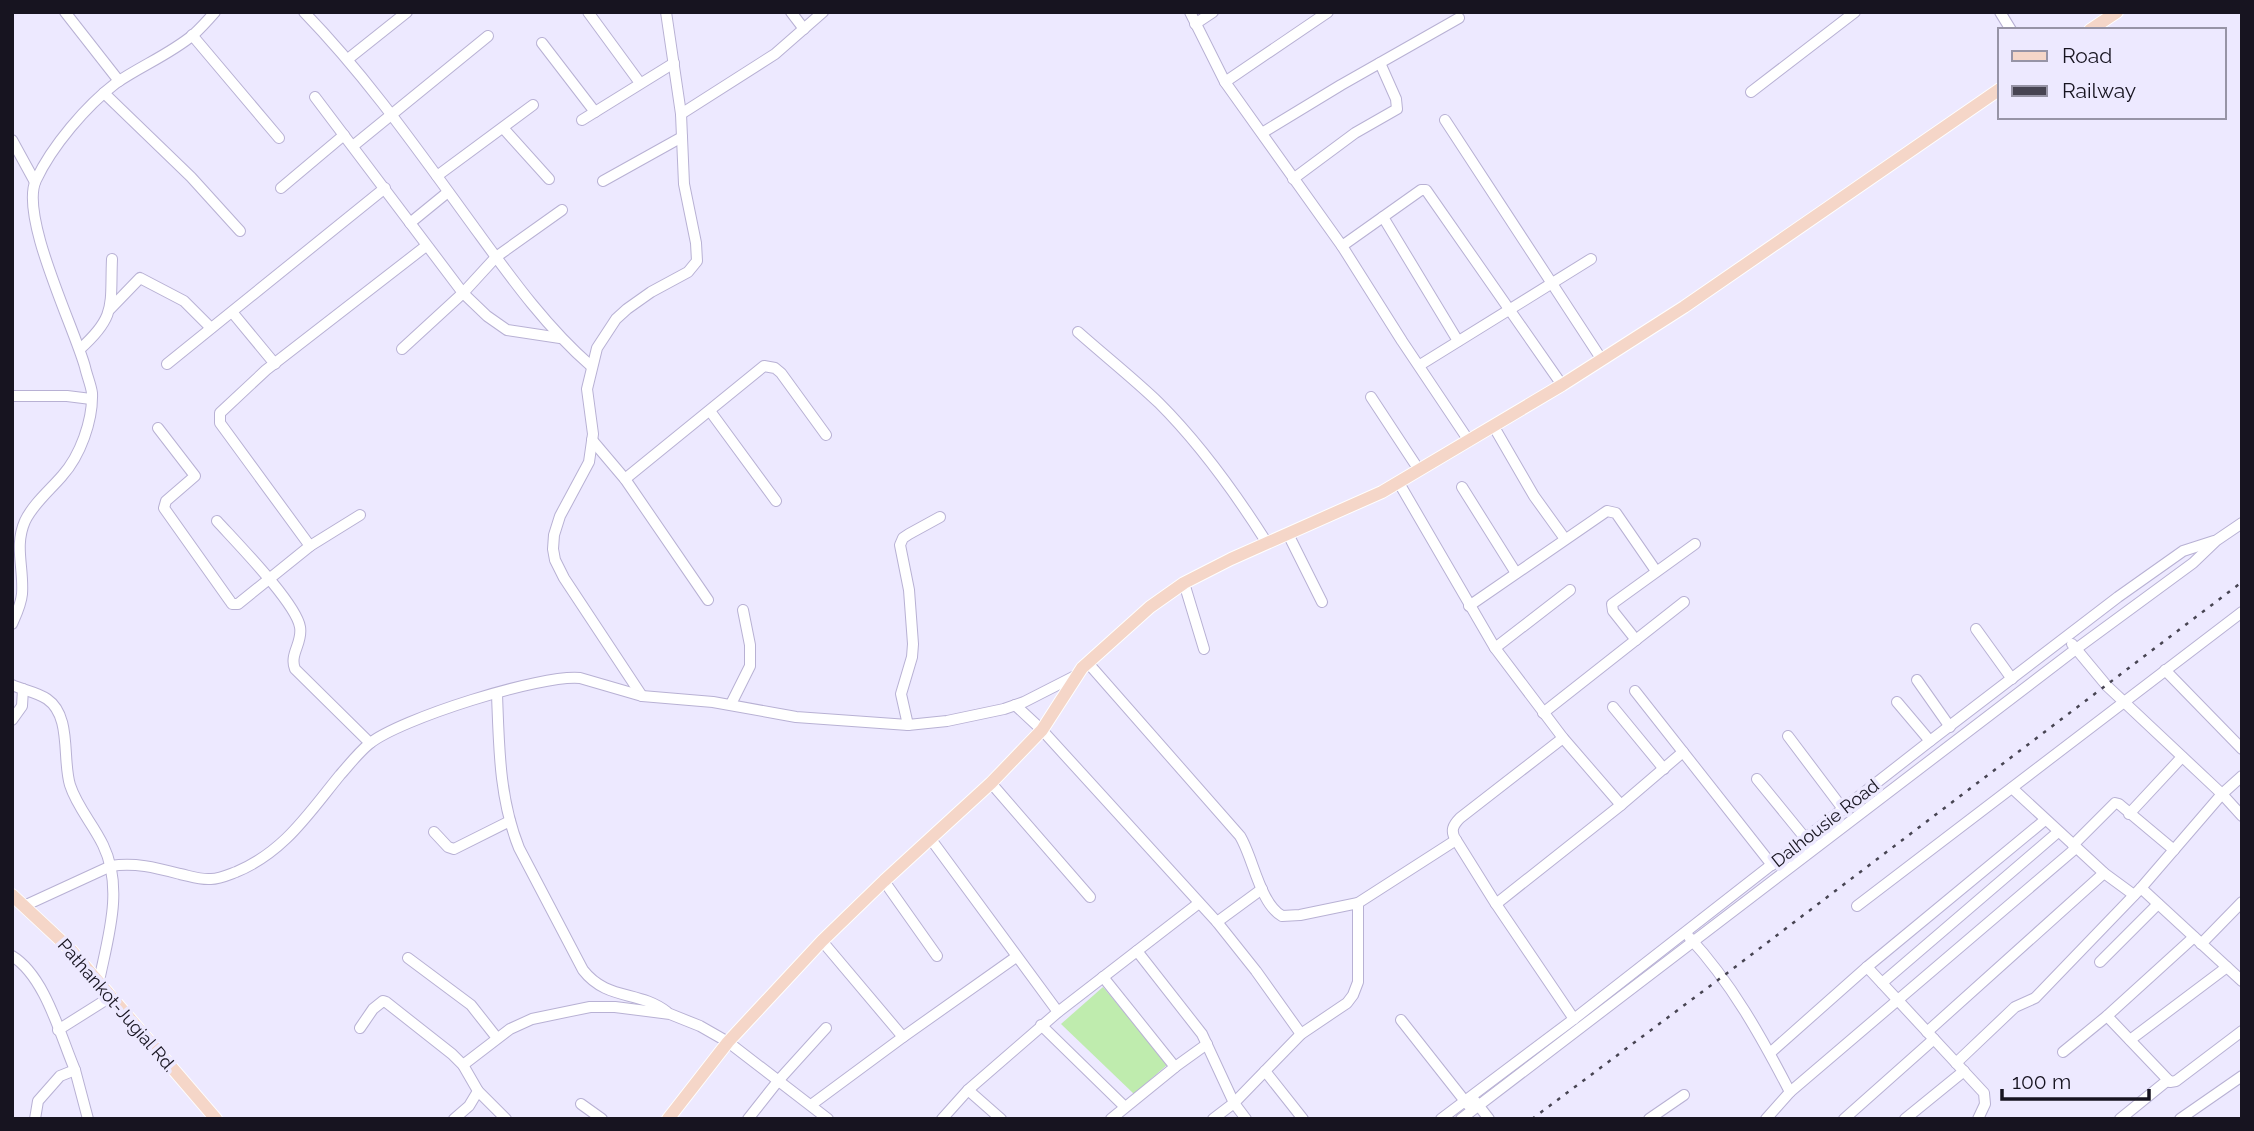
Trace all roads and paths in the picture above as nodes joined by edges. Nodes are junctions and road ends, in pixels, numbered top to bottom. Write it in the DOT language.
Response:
graph roads {
  1 [pos="65,12"];
  2 [pos="215,12"];
  3 [pos="304,12"];
  4 [pos="407,12"];
  5 [pos="588,12"];
  6 [pos="666,12"];
  7 [pos="791,12"];
  8 [pos="823,12"];
  9 [pos="1190,12"];
  10 [pos="1213,12"];
  11 [pos="1328,12"];
  12 [pos="1855,12"];
  13 [pos="2000,12"];
  14 [pos="2117,12"];
  15 [pos="1459,18"];
  16 [pos="1195,24"];
  17 [pos="2010,28"];
  18 [pos="2093,28"];
  19 [pos="804,29"];
  20 [pos="192,35"];
  21 [pos="488,36"];
  22 [pos="542,43"];
  23 [pos="348,58"];
  24 [pos="674,63"];
  25 [pos="1380,63"];
  26 [pos="119,81"];
  27 [pos="1224,82"];
  28 [pos="640,83"];
  29 [pos="1998,90"];
  30 [pos="1751,92"];
  31 [pos="104,93"];
  32 [pos="315,97"];
  33 [pos="533,105"];
  34 [pos="595,112"];
  35 [pos="681,114"];
  36 [pos="392,115"];
  37 [pos="582,120"];
  38 [pos="1445,120"];
  39 [pos="503,128"];
  40 [pos="1262,133"];
  41 [pos="344,135"];
  42 [pos="682,137"];
  43 [pos="279,138"];
  44 [pos="12,140"];
  45 [pos="353,146"];
  46 [pos="437,176"];
  47 [pos="549,178"];
  48 [pos="1293,179"];
  49 [pos="36,181"];
  50 [pos="603,181"];
  51 [pos="281,188"];
  52 [pos="385,188"];
  53 [pos="449,192"];
  54 [pos="562,210"];
  55 [pos="1383,216"];
  56 [pos="410,223"];
  57 [pos="240,231"];
  58 [pos="426,246"];
  59 [pos="1342,246"];
  60 [pos="496,257"];
  61 [pos="112,259"];
  62 [pos="1591,259"];
  63 [pos="1551,283"];
  64 [pos="463,293"];
  65 [pos="110,309"];
  66 [pos="1510,310"];
  67 [pos="232,312"];
  68 [pos="211,328"];
  69 [pos="1078,332"];
  70 [pos="560,338"];
  71 [pos="1458,341"];
  72 [pos="80,349"];
  73 [pos="402,349"];
  74 [pos="1602,360"];
  75 [pos="167,364"];
  76 [pos="275,364"];
  77 [pos="1420,365"];
  78 [pos="591,366"];
  79 [pos="1563,385"];
  80 [pos="12,396"];
  81 [pos="1371,397"];
  82 [pos="91,399"];
  83 [pos="710,411"];
  84 [pos="1494,427"];
  85 [pos="158,428"];
  86 [pos="826,435"];
  87 [pos="592,440"];
  88 [pos="1469,441"];
  89 [pos="1419,470"];
  90 [pos="625,479"];
  91 [pos="1399,482"];
  92 [pos="1462,487"];
  93 [pos="776,501"];
  94 [pos="360,515"];
  95 [pos="940,517"];
  96 [pos="217,521"];
  97 [pos="2242,523"];
  98 [pos="1289,534"];
  99 [pos="1565,539"];
  100 [pos="2217,540"];
  101 [pos="1267,543"];
  102 [pos="1695,544"];
  103 [pos="310,546"];
  104 [pos="16,561"];
  105 [pos="1656,571"];
  106 [pos="1516,573"];
  107 [pos="269,579"];
  108 [pos="1184,583"];
  109 [pos="1570,590"];
  110 [pos="708,600"];
  111 [pos="1322,601"];
  112 [pos="1684,602"];
  113 [pos="1469,606"];
  114 [pos="743,610"];
  115 [pos="2242,612"];
  116 [pos="12,624"];
  117 [pos="1976,629"];
  118 [pos="2067,637"];
  119 [pos="1636,640"];
  120 [pos="1495,648"];
  121 [pos="1204,649"];
  122 [pos="2076,649"];
  123 [pos="1088,663"];
  124 [pos="2165,670"];
  125 [pos="1075,676"];
  126 [pos="2012,678"];
  127 [pos="1917,680"];
  128 [pos="18,687"];
  129 [pos="1635,691"];
  130 [pos="497,694"];
  131 [pos="642,696"];
  132 [pos="1898,702"];
  133 [pos="2123,702"];
  134 [pos="731,704"];
  135 [pos="1015,705"];
  136 [pos="1613,707"];
  137 [pos="1543,713"];
  138 [pos="12,720"];
  139 [pos="908,725"];
  140 [pos="1950,727"];
  141 [pos="1042,730"];
  142 [pos="1788,736"];
  143 [pos="1563,738"];
  144 [pos="1930,741"];
  145 [pos="370,743"];
  146 [pos="2242,749"];
  147 [pos="1683,752"];
  148 [pos="2182,757"];
  149 [pos="1664,769"];
  150 [pos="2242,776"];
  151 [pos="1757,779"];
  152 [pos="991,783"];
  153 [pos="2012,788"];
  154 [pos="2222,794"];
  155 [pos="1621,805"];
  156 [pos="1843,810"];
  157 [pos="2129,814"];
  158 [pos="2242,816"];
  159 [pos="2045,820"];
  160 [pos="510,821"];
  161 [pos="434,832"];
  162 [pos="2058,832"];
  163 [pos="930,838"];
  164 [pos="1806,839"];
  165 [pos="1456,840"];
  166 [pos="2075,847"];
  167 [pos="1814,849"];
  168 [pos="2174,850"];
  169 [pos="1772,865"];
  170 [pos="111,866"];
  171 [pos="2104,873"];
  172 [pos="884,881"];
  173 [pos="1262,889"];
  174 [pos="2138,892"];
  175 [pos="1090,897"];
  176 [pos="16,899"];
  177 [pos="2242,902"];
  178 [pos="1199,903"];
  179 [pos="1358,903"];
  180 [pos="1496,904"];
  181 [pos="2158,904"];
  182 [pos="1857,906"];
  183 [pos="1217,922"];
  184 [pos="1689,936"];
  185 [pos="2198,940"];
  186 [pos="822,941"];
  187 [pos="1137,951"];
  188 [pos="12,956"];
  189 [pos="937,956"];
  190 [pos="1016,957"];
  191 [pos="408,958"];
  192 [pos="2100,961"];
  193 [pos="1867,967"];
  194 [pos="2227,967"];
  195 [pos="1103,977"];
  196 [pos="99,981"];
  197 [pos="2242,981"];
  198 [pos="1882,983"];
  199 [pos="113,996"];
  200 [pos="1898,1000"];
  201 [pos="1058,1012"];
  202 [pos="670,1014"];
  203 [pos="2107,1016"];
  204 [pos="1574,1019"];
  205 [pos="1401,1020"];
  206 [pos="1041,1025"];
  207 [pos="360,1028"];
  208 [pos="826,1028"];
  209 [pos="58,1030"];
  210 [pos="2242,1031"];
  211 [pos="1301,1034"];
  212 [pos="1931,1035"];
  213 [pos="903,1037"];
  214 [pos="497,1038"];
  215 [pos="2130,1040"];
  216 [pos="728,1042"];
  217 [pos="1207,1044"];
  218 [pos="2063,1052"];
  219 [pos="1770,1054"];
  220 [pos="463,1065"];
  221 [pos="1175,1067"];
  222 [pos="1960,1067"];
  223 [pos="75,1070"];
  224 [pos="1265,1071"];
  225 [pos="2242,1076"];
  226 [pos="2168,1080"];
  227 [pos="778,1081"];
  228 [pos="968,1090"];
  229 [pos="478,1091"];
  230 [pos="1790,1093"];
  231 [pos="1684,1095"];
  232 [pos="1234,1103"];
  233 [pos="1472,1103"];
  234 [pos="581,1104"];
  235 [pos="811,1105"];
  236 [pos="1125,1107"];
  237 [pos="2194,1108"];
  238 [pos="35,1119"];
  239 [pos="88,1119"];
  240 [pos="216,1119"];
  241 [pos="454,1119"];
  242 [pos="506,1119"];
  243 [pos="602,1119"];
  244 [pos="667,1119"];
  245 [pos="748,1119"];
  246 [pos="828,1119"];
  247 [pos="942,1119"];
  248 [pos="1001,1119"];
  249 [pos="1111,1119"];
  250 [pos="1213,1119"];
  251 [pos="1246,1119"];
  252 [pos="1303,1119"];
  253 [pos="1441,1119"];
  254 [pos="1461,1119"];
  255 [pos="1489,1119"];
  256 [pos="1649,1119"];
  257 [pos="1766,1119"];
  258 [pos="1844,1119"];
  259 [pos="1905,1119"];
  260 [pos="1978,1119"];
  261 [pos="2120,1119"];
  262 [pos="2180,1119"];
  263 [pos="2202,1119"];
  1 -- 26 [label="street"];
  2 -- 20 [label="street"];
  3 -- 23 [label="street"];
  4 -- 23 [label="street"];
  5 -- 28 [label="street"];
  6 -- 24 [label="street"];
  7 -- 19 [label="street"];
  8 -- 19 [label="street"];
  9 -- 16 [label="street"];
  10 -- 16 [label="street"];
  11 -- 27 [label="street"];
  12 -- 30 [label="street"];
  13 -- 17 [label="street"];
  14 -- 18 [label="main road"];
  15 -- 25 [label="street"];
  16 -- 27 [label="street"];
  19 -- 35 [label="street"];
  20 -- 26 [label="street"];
  20 -- 43 [label="street"];
  21 -- 36 [label="street"];
  22 -- 34 [label="street"];
  23 -- 36 [label="street"];
  24 -- 28 [label="street"];
  24 -- 35 [label="street"];
  25 -- 40 [label="street"];
  25 -- 48 [label="street"];
  26 -- 31 [label="street"];
  27 -- 40 [label="street"];
  28 -- 34 [label="street"];
  29 -- 74 [label="main road"];
  31 -- 49 [label="street"];
  31 -- 57 [label="street"];
  32 -- 41 [label="street"];
  33 -- 39 [label="street"];
  34 -- 37 [label="street"];
  35 -- 42 [label="street"];
  36 -- 45 [label="street"];
  36 -- 46 [label="street"];
  38 -- 63 [label="street"];
  39 -- 46 [label="street"];
  39 -- 47 [label="street"];
  40 -- 48 [label="street"];
  41 -- 45 [label="street"];
  41 -- 51 [label="street"];
  42 -- 50 [label="street"];
  42 -- 78 [label="street"];
  44 -- 49 [label="street"];
  45 -- 52 [label="street"];
  46 -- 53 [label="street"];
  48 -- 59 [label="street"];
  49 -- 72 [label="street"];
  52 -- 56 [label="street"];
  52 -- 67 [label="street"];
  53 -- 56 [label="street"];
  53 -- 60 [label="street"];
  54 -- 60 [label="street"];
  55 -- 59 [label="street"];
  55 -- 66 [label="street"];
  55 -- 71 [label="street"];
  56 -- 58 [label="street"];
  58 -- 64 [label="street"];
  58 -- 76 [label="street"];
  59 -- 77 [label="street"];
  60 -- 64 [label="street"];
  60 -- 70 [label="street"];
  61 -- 65 [label="street"];
  62 -- 63 [label="street"];
  63 -- 66 [label="street"];
  63 -- 74 [label="street"];
  64 -- 70 [label="street"];
  64 -- 73 [label="street"];
  65 -- 68 [label="street"];
  65 -- 72 [label="street"];
  66 -- 71 [label="street"];
  66 -- 79 [label="street"];
  67 -- 68 [label="street"];
  67 -- 76 [label="street"];
  68 -- 75 [label="street"];
  69 -- 101 [label="street"];
  70 -- 78 [label="street"];
  71 -- 77 [label="street"];
  72 -- 82 [label="street"];
  74 -- 79 [label="main road"];
  76 -- 103 [label="street"];
  77 -- 88 [label="street"];
  78 -- 87 [label="street"];
  79 -- 84 [label="main road"];
  80 -- 82 [label="street"];
  81 -- 89 [label="street"];
  82 -- 104 [label="street"];
  83 -- 86 [label="street"];
  83 -- 90 [label="street"];
  83 -- 93 [label="street"];
  84 -- 88 [label="main road"];
  84 -- 99 [label="street"];
  85 -- 107 [label="street"];
  87 -- 90 [label="street"];
  87 -- 131 [label="street"];
  88 -- 89 [label="main road"];
  89 -- 91 [label="main road"];
  90 -- 110 [label="street"];
  91 -- 98 [label="main road"];
  91 -- 113 [label="street"];
  92 -- 106 [label="street"];
  94 -- 103 [label="street"];
  95 -- 139 [label="street"];
  96 -- 107 [label="street"];
  97 -- 100 [label="street, Dalhousie Road"];
  98 -- 101 [label="main road"];
  98 -- 111 [label="street"];
  99 -- 105 [label="street"];
  99 -- 106 [label="street"];
  100 -- 118 [label="street, Dalhousie Road"];
  100 -- 122 [label="street, Dalhousie Road"];
  101 -- 108 [label="main road"];
  102 -- 105 [label="street"];
  103 -- 107 [label="street"];
  104 -- 116 [label="street"];
  105 -- 119 [label="street"];
  106 -- 113 [label="street"];
  107 -- 145 [label="street"];
  108 -- 121 [label="street"];
  108 -- 123 [label="main road"];
  109 -- 120 [label="street"];
  112 -- 119 [label="street"];
  113 -- 120 [label="street"];
  114 -- 134 [label="street"];
  115 -- 124 [label="street"];
  117 -- 126 [label="street"];
  118 -- 122 [label="street"];
  118 -- 126 [label="street, Dalhousie Road"];
  119 -- 137 [label="street"];
  120 -- 137 [label="street"];
  122 -- 133 [label="street"];
  122 -- 167 [label="street, Dalhousie Road"];
  123 -- 125 [label="main road"];
  123 -- 173 [label="street"];
  124 -- 133 [label="street"];
  124 -- 146 [label="street"];
  125 -- 135 [label="street"];
  125 -- 141 [label="main road"];
  126 -- 140 [label="street, Dalhousie Road"];
  127 -- 140 [label="street"];
  128 -- 138 [label="street"];
  128 -- 170 [label="street"];
  129 -- 147 [label="street"];
  130 -- 131 [label="street"];
  130 -- 145 [label="street"];
  130 -- 160 [label="street"];
  131 -- 134 [label="street"];
  132 -- 144 [label="street"];
  133 -- 148 [label="street"];
  133 -- 153 [label="street"];
  134 -- 139 [label="street"];
  135 -- 139 [label="street"];
  135 -- 141 [label="street"];
  136 -- 149 [label="street"];
  137 -- 143 [label="street"];
  140 -- 144 [label="street, Dalhousie Road"];
  141 -- 152 [label="main road"];
  141 -- 178 [label="street"];
  142 -- 156 [label="street"];
  143 -- 155 [label="street"];
  143 -- 165 [label="street"];
  144 -- 156 [label="street, Dalhousie Road"];
  145 -- 170 [label="street"];
  147 -- 149 [label="street"];
  147 -- 169 [label="street"];
  148 -- 154 [label="street"];
  148 -- 157 [label="street"];
  149 -- 155 [label="street"];
  150 -- 154 [label="street"];
  151 -- 164 [label="street"];
  152 -- 163 [label="main road"];
  152 -- 175 [label="street"];
  153 -- 159 [label="street"];
  153 -- 182 [label="street"];
  154 -- 158 [label="street"];
  154 -- 168 [label="street"];
  155 -- 180 [label="street"];
  156 -- 164 [label="street, Dalhousie Road"];
  157 -- 166 [label="street"];
  157 -- 168 [label="street"];
  159 -- 162 [label="street"];
  159 -- 193 [label="street"];
  160 -- 161 [label="street"];
  160 -- 202 [label="street"];
  162 -- 166 [label="street"];
  162 -- 198 [label="street"];
  163 -- 172 [label="main road"];
  163 -- 190 [label="street"];
  164 -- 167 [label="street"];
  164 -- 169 [label="street, Dalhousie Road"];
  165 -- 179 [label="street"];
  165 -- 180 [label="street"];
  166 -- 171 [label="street"];
  166 -- 200 [label="street"];
  167 -- 184 [label="street, Dalhousie Road"];
  168 -- 174 [label="street"];
  169 -- 184 [label="street, Dalhousie Road"];
  170 -- 176 [label="street"];
  170 -- 196 [label="street"];
  171 -- 174 [label="street"];
  171 -- 212 [label="street"];
  172 -- 186 [label="main road"];
  172 -- 189 [label="street"];
  173 -- 179 [label="street"];
  173 -- 183 [label="street"];
  174 -- 181 [label="street"];
  174 -- 222 [label="street"];
  176 -- 196 [label="main road, Pathankot-Jugial Rd."];
  177 -- 185 [label="street"];
  178 -- 183 [label="street"];
  178 -- 187 [label="street"];
  179 -- 211 [label="street"];
  180 -- 204 [label="street"];
  181 -- 185 [label="street"];
  181 -- 192 [label="street"];
  183 -- 211 [label="street"];
  184 -- 204 [label="street, Dalhousie Road"];
  184 -- 219 [label="street"];
  184 -- 233 [label="street, Dalhousie Road"];
  185 -- 194 [label="street"];
  185 -- 203 [label="street"];
  186 -- 213 [label="street"];
  186 -- 216 [label="main road"];
  187 -- 195 [label="street"];
  187 -- 217 [label="street"];
  188 -- 209 [label="street"];
  190 -- 201 [label="street"];
  190 -- 213 [label="street"];
  191 -- 214 [label="street"];
  193 -- 198 [label="street"];
  193 -- 219 [label="street"];
  194 -- 197 [label="street"];
  194 -- 215 [label="street"];
  195 -- 201 [label="street"];
  195 -- 221 [label="street"];
  196 -- 199 [label="main road, Pathankot-Jugial Rd."];
  198 -- 200 [label="street"];
  199 -- 209 [label="street"];
  199 -- 240 [label="main road, Pathankot-Jugial Rd."];
  200 -- 212 [label="street"];
  200 -- 230 [label="street"];
  201 -- 206 [label="street"];
  202 -- 214 [label="street"];
  202 -- 216 [label="street"];
  203 -- 215 [label="street"];
  203 -- 218 [label="street"];
  204 -- 233 [label="street, Dalhousie Road"];
  205 -- 233 [label="street"];
  206 -- 228 [label="street"];
  206 -- 236 [label="street"];
  207 -- 220 [label="street"];
  208 -- 227 [label="street"];
  209 -- 223 [label="street"];
  210 -- 226 [label="street"];
  211 -- 224 [label="street"];
  212 -- 222 [label="street"];
  212 -- 258 [label="street"];
  213 -- 235 [label="street"];
  214 -- 220 [label="street"];
  215 -- 226 [label="street"];
  216 -- 227 [label="street"];
  216 -- 244 [label="main road"];
  217 -- 221 [label="street"];
  217 -- 232 [label="street"];
  219 -- 230 [label="street"];
  220 -- 229 [label="street"];
  221 -- 236 [label="street"];
  222 -- 259 [label="street"];
  222 -- 260 [label="street"];
  223 -- 238 [label="street"];
  223 -- 239 [label="street"];
  224 -- 232 [label="street"];
  224 -- 252 [label="street"];
  225 -- 237 [label="street"];
  226 -- 261 [label="street"];
  227 -- 235 [label="street"];
  227 -- 245 [label="street"];
  228 -- 247 [label="street"];
  228 -- 248 [label="street"];
  229 -- 241 [label="street"];
  229 -- 242 [label="street"];
  230 -- 257 [label="street"];
  231 -- 256 [label="street"];
  232 -- 250 [label="street"];
  232 -- 251 [label="street"];
  233 -- 253 [label="street, Dalhousie Road"];
  233 -- 254 [label="street, Dalhousie Road"];
  233 -- 255 [label="street"];
  234 -- 243 [label="street"];
  235 -- 246 [label="street"];
  236 -- 249 [label="street"];
  237 -- 262 [label="street"];
  237 -- 263 [label="street"];
}
